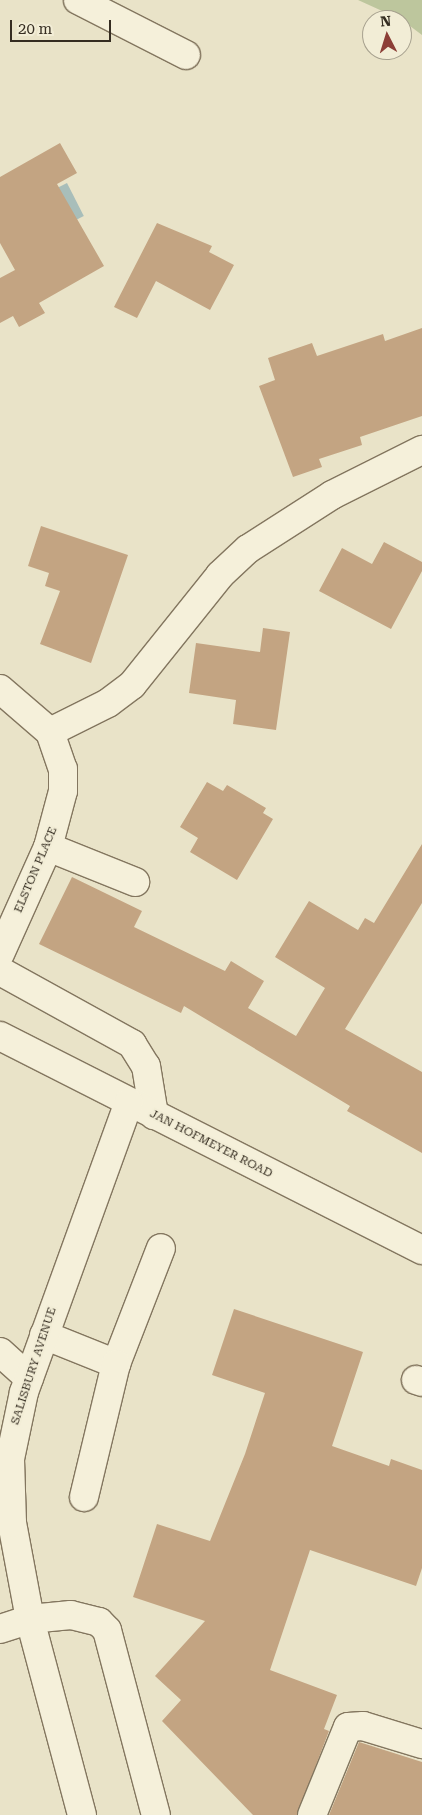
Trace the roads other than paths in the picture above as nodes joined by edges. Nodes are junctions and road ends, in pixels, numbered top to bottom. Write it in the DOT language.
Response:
graph roads {
  1 [pos="78,0"];
  2 [pos="186,55"];
  3 [pos="422,450"];
  4 [pos="0,689"];
  5 [pos="50,732"];
  6 [pos="48,847"];
  7 [pos="135,882"];
  8 [pos="0,954"];
  9 [pos="0,971"];
  10 [pos="0,1036"];
  11 [pos="129,1102"];
  12 [pos="154,1115"];
  13 [pos="161,1248"];
  14 [pos="422,1250"];
  15 [pos="44,1335"];
  16 [pos="0,1352"];
  17 [pos="116,1364"];
  18 [pos="29,1378"];
  19 [pos="84,1497"];
  20 [pos="0,1533"];
  21 [pos="18,1553"];
  22 [pos="30,1620"];
  23 [pos="0,1629"];
  24 [pos="422,1744"];
  25 [pos="82,1815"];
  26 [pos="156,1815"];
  27 [pos="312,1815"];
  1 -- 2 [label="street"];
  3 -- 5 [label="street"];
  4 -- 5 [label="street, ELSTON PLACE"];
  5 -- 6 [label="street, ELSTON PLACE"];
  6 -- 7 [label="street"];
  6 -- 8 [label="street, ELSTON PLACE"];
  9 -- 12 [label="street"];
  10 -- 11 [label="street, JAN HOFMEYER ROAD"];
  11 -- 12 [label="street, JAN HOFMEYER ROAD"];
  11 -- 15 [label="street, SALISBURY AVENUE"];
  12 -- 14 [label="street, JAN HOFMEYER ROAD"];
  13 -- 17 [label="street"];
  15 -- 17 [label="street"];
  15 -- 18 [label="street, SALISBURY AVENUE"];
  16 -- 18 [label="street"];
  17 -- 19 [label="street"];
  18 -- 21 [label="street, SALISBURY AVENUE"];
  20 -- 21 [label="street"];
  21 -- 22 [label="street, SALISBURY AVENUE"];
  22 -- 23 [label="street"];
  22 -- 25 [label="street, SALISBURY AVENUE"];
  22 -- 26 [label="street"];
  24 -- 27 [label="street"];
}
